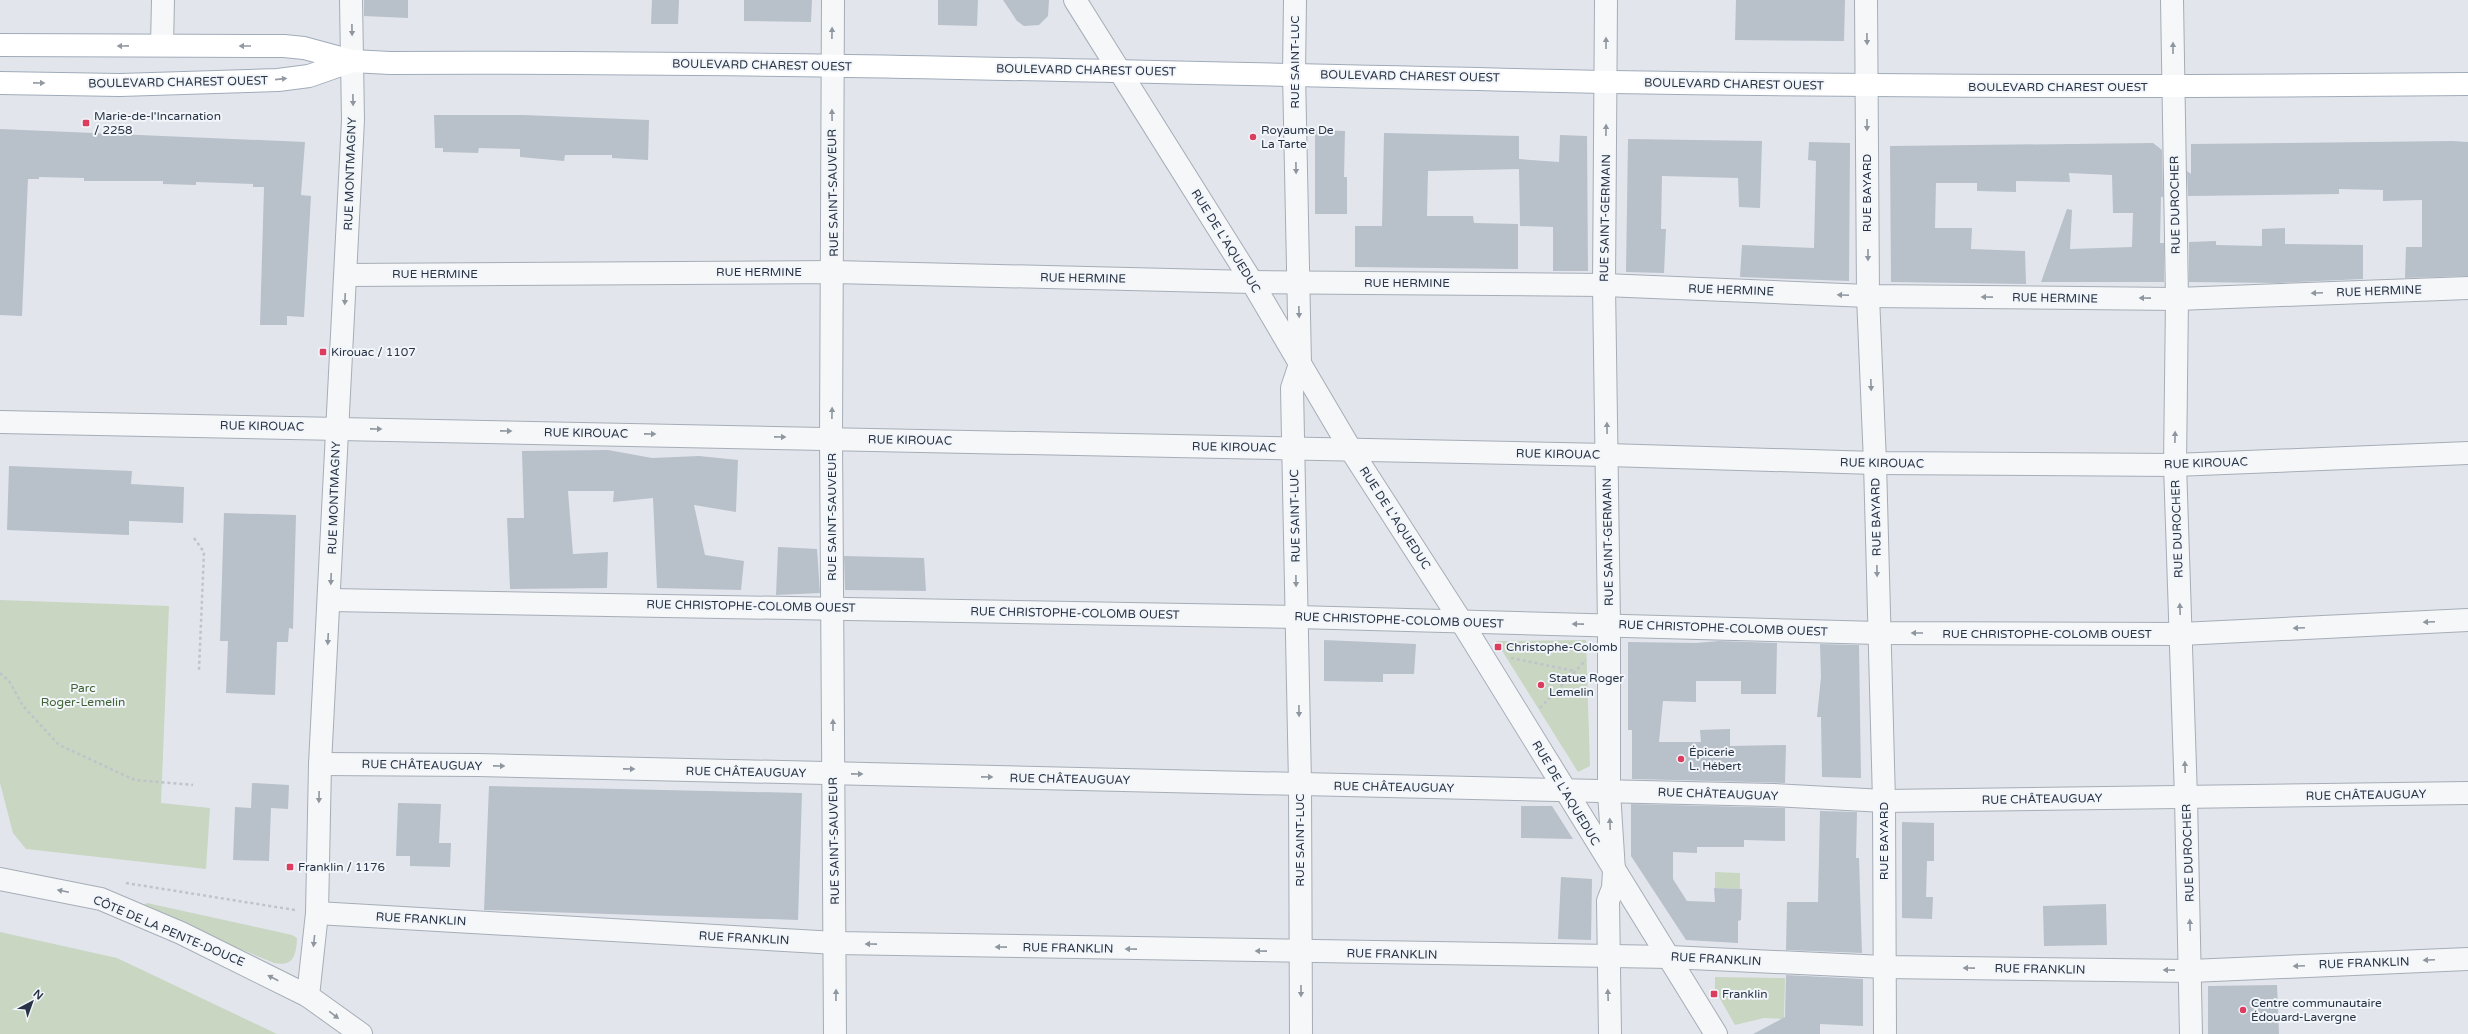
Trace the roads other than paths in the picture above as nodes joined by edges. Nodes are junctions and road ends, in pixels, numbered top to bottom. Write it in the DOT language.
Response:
graph roads {
  1 [pos="162,0"];
  2 [pos="351,0"];
  3 [pos="833,0"];
  4 [pos="1075,0"];
  5 [pos="1295,0"];
  6 [pos="1606,0"];
  7 [pos="1866,0"];
  8 [pos="2172,0"];
  9 [pos="0,45"];
  10 [pos="162,45"];
  11 [pos="352,60"];
  12 [pos="832,66"];
  13 [pos="1120,70"];
  14 [pos="1294,73"];
  15 [pos="1606,82"];
  16 [pos="0,83"];
  17 [pos="2468,84"];
  18 [pos="1867,86"];
  19 [pos="2173,87"];
  20 [pos="834,272"];
  21 [pos="346,275"];
  22 [pos="1252,282"];
  23 [pos="1298,282"];
  24 [pos="1604,285"];
  25 [pos="2468,288"];
  26 [pos="1868,296"];
  27 [pos="2177,299"];
  28 [pos="1300,364"];
  29 [pos="0,422"];
  30 [pos="337,428"];
  31 [pos="831,438"];
  32 [pos="1295,449"];
  33 [pos="1351,450"];
  34 [pos="2468,453"];
  35 [pos="1608,455"];
  36 [pos="1875,463"];
  37 [pos="2175,465"];
  38 [pos="330,600"];
  39 [pos="833,608"];
  40 [pos="1296,617"];
  41 [pos="2468,620"];
  42 [pos="1461,621"];
  43 [pos="1609,625"];
  44 [pos="1878,633"];
  45 [pos="2181,634"];
  46 [pos="320,764"];
  47 [pos="833,774"];
  48 [pos="1300,784"];
  49 [pos="1566,791"];
  50 [pos="1609,792"];
  51 [pos="2468,793"];
  52 [pos="2186,798"];
  53 [pos="1884,801"];
  54 [pos="1614,871"];
  55 [pos="0,878"];
  56 [pos="317,913"];
  57 [pos="836,943"];
  58 [pos="1300,952"];
  59 [pos="1607,957"];
  60 [pos="1670,957"];
  61 [pos="2468,959"];
  62 [pos="1884,967"];
  63 [pos="2191,971"];
  64 [pos="308,996"];
  65 [pos="361,1034"];
  66 [pos="835,1034"];
  67 [pos="1301,1034"];
  68 [pos="1610,1034"];
  69 [pos="1716,1034"];
  70 [pos="1885,1034"];
  71 [pos="2191,1034"];
  1 -- 10 [label="street"];
  2 -- 11 [label="street, RUE MONTMAGNY, one-way"];
  12 -- 3 [label="street, RUE SAINT-SAUVEUR, one-way"];
  4 -- 13 [label="street, RUE DE L'AQUEDUC"];
  5 -- 14 [label="street, RUE SAINT-LUC"];
  15 -- 6 [label="street, RUE SAINT-GERMAIN, one-way"];
  7 -- 18 [label="street, RUE BAYARD, one-way"];
  19 -- 8 [label="street, RUE DUROCHER, one-way"];
  10 -- 9 [label="main road, BOULEVARD CHAREST OUEST, one-way"];
  11 -- 10 [label="main road, BOULEVARD CHAREST OUEST, one-way"];
  11 -- 12 [label="main road, BOULEVARD CHAREST OUEST"];
  16 -- 11 [label="main road, BOULEVARD CHAREST OUEST, one-way"];
  11 -- 21 [label="street, RUE MONTMAGNY, one-way"];
  12 -- 13 [label="main road, BOULEVARD CHAREST OUEST"];
  20 -- 12 [label="street, RUE SAINT-SAUVEUR, one-way"];
  13 -- 14 [label="main road, BOULEVARD CHAREST OUEST"];
  13 -- 22 [label="street, RUE DE L'AQUEDUC"];
  14 -- 15 [label="main road, BOULEVARD CHAREST OUEST"];
  14 -- 23 [label="street, RUE SAINT-LUC, one-way"];
  15 -- 18 [label="main road, BOULEVARD CHAREST OUEST"];
  24 -- 15 [label="street, RUE SAINT-GERMAIN, one-way"];
  17 -- 19 [label="main road, BOULEVARD CHAREST OUEST"];
  18 -- 19 [label="main road, BOULEVARD CHAREST OUEST"];
  18 -- 26 [label="street, RUE BAYARD, one-way"];
  19 -- 27 [label="street, RUE DUROCHER"];
  20 -- 21 [label="street, RUE HERMINE"];
  20 -- 22 [label="street, RUE HERMINE"];
  31 -- 20 [label="street, RUE SAINT-SAUVEUR, one-way"];
  21 -- 30 [label="street, RUE MONTMAGNY, one-way"];
  22 -- 23 [label="street, RUE HERMINE"];
  22 -- 28 [label="street, RUE DE L'AQUEDUC"];
  23 -- 24 [label="street, RUE HERMINE"];
  23 -- 28 [label="street, RUE SAINT-LUC, one-way"];
  26 -- 24 [label="street, RUE HERMINE, one-way"];
  35 -- 24 [label="street, RUE SAINT-GERMAIN, one-way"];
  25 -- 27 [label="street, RUE HERMINE, one-way"];
  27 -- 26 [label="street, RUE HERMINE, one-way"];
  26 -- 36 [label="street, RUE BAYARD, one-way"];
  37 -- 27 [label="street, RUE DUROCHER, one-way"];
  28 -- 32 [label="street, RUE SAINT-LUC"];
  28 -- 33 [label="street, RUE DE L'AQUEDUC"];
  29 -- 30 [label="street, RUE KIROUAC"];
  30 -- 31 [label="street, RUE KIROUAC, one-way"];
  30 -- 38 [label="street, RUE MONTMAGNY, one-way"];
  31 -- 32 [label="street, RUE KIROUAC"];
  31 -- 39 [label="street, RUE SAINT-SAUVEUR"];
  32 -- 33 [label="street, RUE KIROUAC"];
  32 -- 40 [label="street, RUE SAINT-LUC, one-way"];
  33 -- 35 [label="street, RUE KIROUAC"];
  33 -- 42 [label="street, RUE DE L'AQUEDUC"];
  34 -- 37 [label="street, RUE KIROUAC"];
  35 -- 36 [label="street, RUE KIROUAC"];
  35 -- 43 [label="street, RUE SAINT-GERMAIN"];
  36 -- 37 [label="street, RUE KIROUAC"];
  36 -- 44 [label="street, RUE BAYARD, one-way"];
  45 -- 37 [label="street, RUE DUROCHER, one-way"];
  38 -- 39 [label="street, RUE CHRISTOPHE-COLOMB OUEST"];
  38 -- 46 [label="street, RUE MONTMAGNY, one-way"];
  39 -- 40 [label="street, RUE CHRISTOPHE-COLOMB OUEST"];
  47 -- 39 [label="street, RUE SAINT-SAUVEUR, one-way"];
  40 -- 42 [label="street, RUE CHRISTOPHE-COLOMB OUEST"];
  40 -- 48 [label="street, RUE SAINT-LUC, one-way"];
  41 -- 45 [label="street, RUE CHRISTOPHE-COLOMB OUEST, one-way"];
  43 -- 42 [label="street, RUE CHRISTOPHE-COLOMB OUEST, one-way"];
  42 -- 49 [label="street, RUE DE L'AQUEDUC"];
  43 -- 44 [label="street, RUE CHRISTOPHE-COLOMB OUEST"];
  43 -- 50 [label="street, RUE SAINT-GERMAIN"];
  45 -- 44 [label="street, RUE CHRISTOPHE-COLOMB OUEST, one-way"];
  44 -- 53 [label="street, RUE BAYARD"];
  52 -- 45 [label="street, RUE DUROCHER, one-way"];
  46 -- 47 [label="street, RUE CHÂTEAUGUAY, one-way"];
  46 -- 56 [label="street, RUE MONTMAGNY, one-way"];
  47 -- 48 [label="street, RUE CHÂTEAUGUAY, one-way"];
  47 -- 57 [label="street, RUE SAINT-SAUVEUR"];
  48 -- 49 [label="street, RUE CHÂTEAUGUAY"];
  48 -- 58 [label="street, RUE SAINT-LUC"];
  49 -- 50 [label="street, RUE CHÂTEAUGUAY"];
  49 -- 54 [label="street, RUE DE L'AQUEDUC"];
  50 -- 53 [label="street, RUE CHÂTEAUGUAY"];
  54 -- 50 [label="street, RUE SAINT-GERMAIN, one-way"];
  51 -- 52 [label="street, RUE CHÂTEAUGUAY"];
  52 -- 53 [label="street, RUE CHÂTEAUGUAY"];
  63 -- 52 [label="street, RUE DUROCHER, one-way"];
  53 -- 62 [label="street, RUE BAYARD"];
  54 -- 59 [label="street, RUE SAINT-GERMAIN"];
  54 -- 60 [label="street, RUE DE L'AQUEDUC"];
  64 -- 55 [label="street, CÔTE DE LA PENTE-DOUCE, one-way"];
  56 -- 57 [label="street, RUE FRANKLIN"];
  56 -- 64 [label="street, RUE MONTMAGNY, one-way"];
  58 -- 57 [label="street, RUE FRANKLIN, one-way"];
  66 -- 57 [label="street, RUE SAINT-SAUVEUR, one-way"];
  58 -- 59 [label="street, RUE FRANKLIN"];
  58 -- 67 [label="street, RUE SAINT-LUC, one-way"];
  59 -- 60 [label="street, RUE FRANKLIN"];
  68 -- 59 [label="street, RUE SAINT-GERMAIN, one-way"];
  60 -- 62 [label="street, RUE FRANKLIN"];
  60 -- 69 [label="street, RUE DE L'AQUEDUC"];
  61 -- 63 [label="street, RUE FRANKLIN, one-way"];
  63 -- 62 [label="street, RUE FRANKLIN, one-way"];
  62 -- 70 [label="street, RUE BAYARD"];
  63 -- 71 [label="street, RUE DUROCHER"];
  64 -- 65 [label="street, CÔTE DE LA PENTE-DOUCE, one-way"];
}
